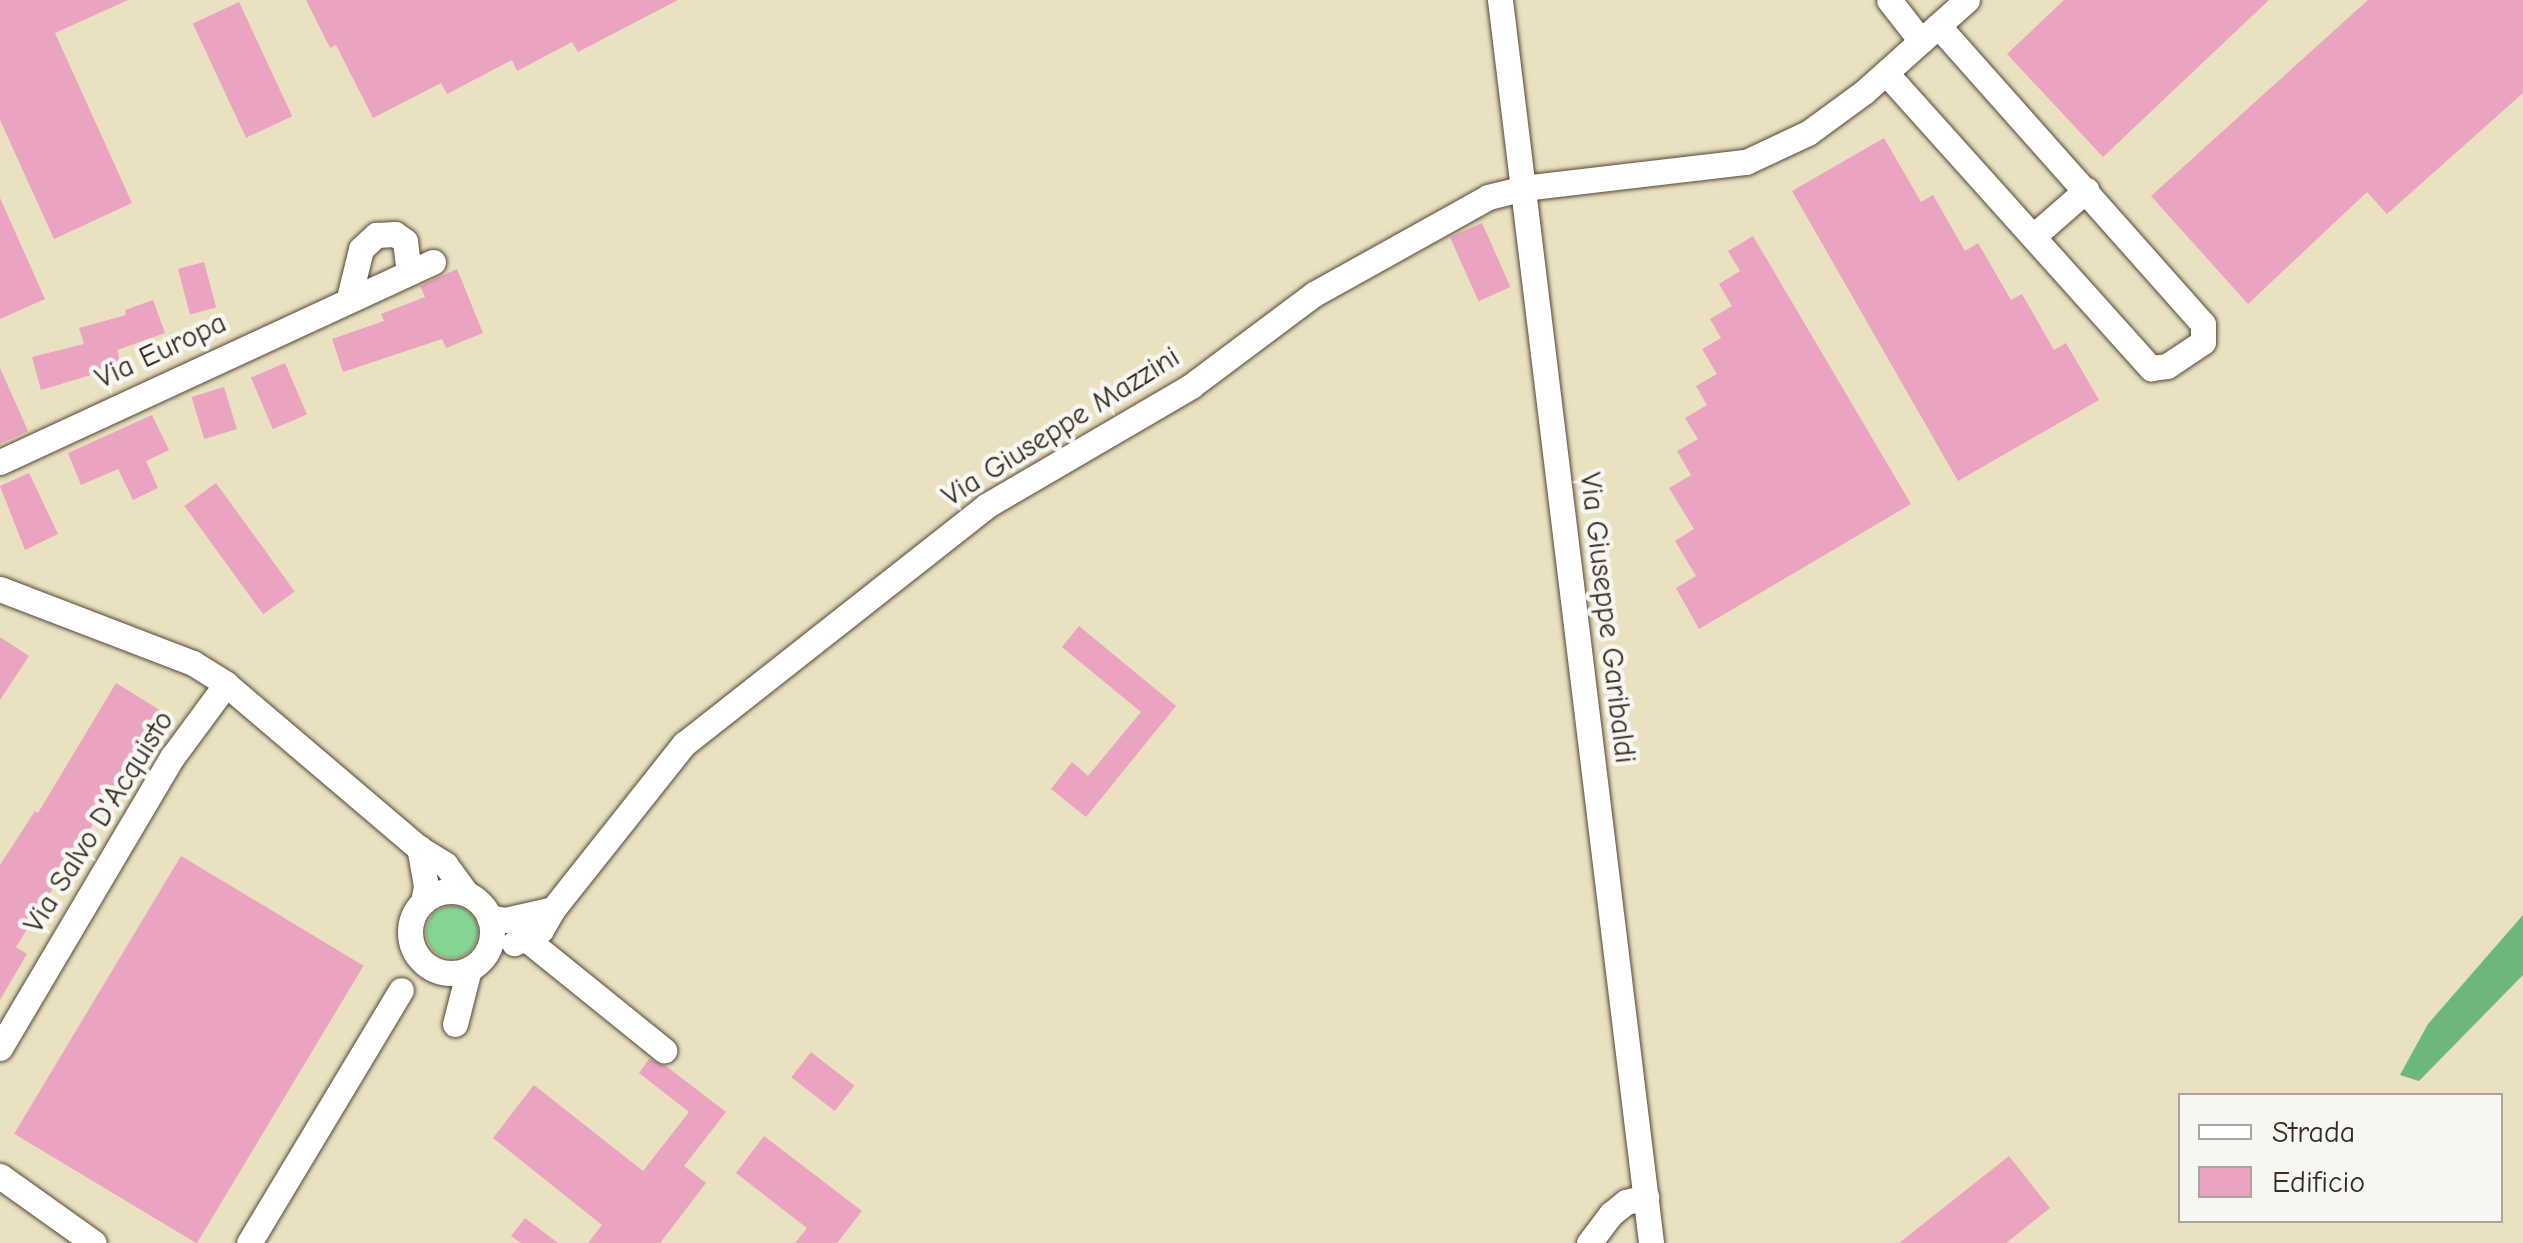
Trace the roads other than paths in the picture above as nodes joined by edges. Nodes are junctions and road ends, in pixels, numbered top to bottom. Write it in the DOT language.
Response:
graph roads {
  1 [pos="1500,0"];
  2 [pos="1889,0"];
  3 [pos="1966,0"];
  4 [pos="1930,34"];
  5 [pos="1886,73"];
  6 [pos="1524,188"];
  7 [pos="2086,190"];
  8 [pos="2036,234"];
  9 [pos="349,298"];
  10 [pos="0,462"];
  11 [pos="0,589"];
  12 [pos="226,684"];
  13 [pos="419,848"];
  14 [pos="468,894"];
  15 [pos="423,902"];
  16 [pos="554,909"];
  17 [pos="490,917"];
  18 [pos="526,938"];
  19 [pos="489,948"];
  20 [pos="441,967"];
  21 [pos="0,1048"];
  22 [pos="664,1050"];
  23 [pos="0,1176"];
  24 [pos="1646,1197"];
  25 [pos="94,1243"];
  26 [pos="249,1243"];
  27 [pos="1589,1243"];
  28 [pos="1651,1243"];
  1 -- 6 [label="street, Via Giuseppe Garibaldi"];
  2 -- 4 [label="street"];
  3 -- 4 [label="street, Via Giuseppe Mazzini"];
  4 -- 5 [label="street, Via Giuseppe Mazzini"];
  4 -- 7 [label="street"];
  5 -- 6 [label="street, Via Giuseppe Mazzini"];
  5 -- 8 [label="street"];
  6 -- 16 [label="street, Via Giuseppe Mazzini"];
  6 -- 24 [label="street, Via Giuseppe Garibaldi"];
  7 -- 8 [label="street"];
  7 -- 8 [label="street"];
  9 -- 9 [label="street, Via Europa"];
  9 -- 10 [label="street, Via Europa"];
  11 -- 12 [label="street"];
  12 -- 13 [label="street"];
  12 -- 21 [label="street, Via Salvo D'Acquisto"];
  13 -- 14 [label="street"];
  13 -- 15 [label="street"];
  14 -- 15 [label="street"];
  14 -- 17 [label="street"];
  15 -- 20 [label="street"];
  16 -- 17 [label="street"];
  16 -- 18 [label="street, Via Giuseppe Mazzini"];
  17 -- 19 [label="street"];
  18 -- 19 [label="street"];
  18 -- 22 [label="street"];
  19 -- 20 [label="street"];
  20 -- 26 [label="street"];
  23 -- 25 [label="street"];
  24 -- 27 [label="street"];
  24 -- 28 [label="street, Via Giuseppe Garibaldi"];
}
